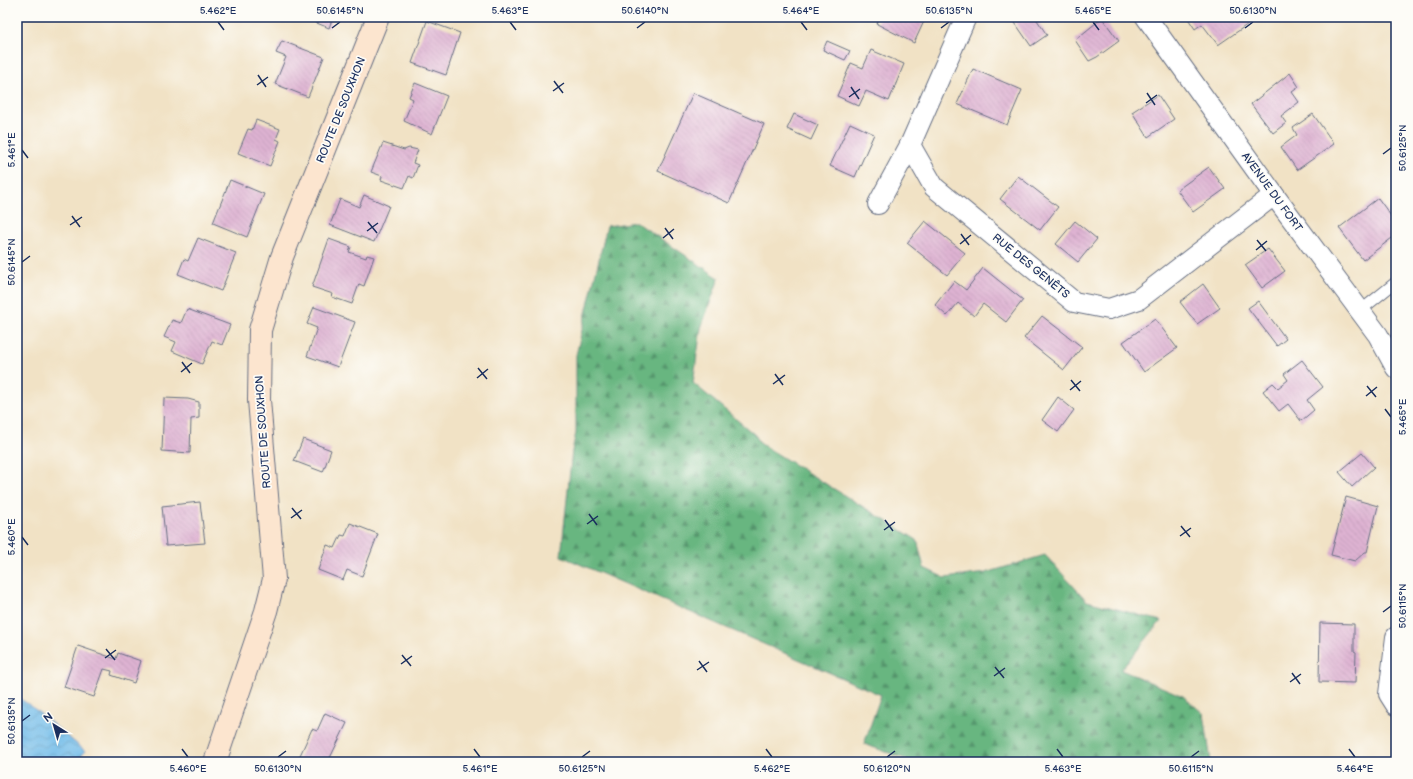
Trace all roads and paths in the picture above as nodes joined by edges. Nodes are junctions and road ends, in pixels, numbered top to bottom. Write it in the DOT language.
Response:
graph roads {
  1 [pos="378,17"];
  2 [pos="966,17"];
  3 [pos="1146,17"];
  4 [pos="910,145"];
  5 [pos="1274,195"];
  6 [pos="878,204"];
  7 [pos="1396,282"];
  8 [pos="1360,311"];
  9 [pos="1396,368"];
  10 [pos="1396,637"];
  11 [pos="1396,705"];
  12 [pos="215,762"];
  1 -- 12 [label="street, ROUTE DE SOUXHON"];
  2 -- 4 [label="street"];
  3 -- 5 [label="street, AVENUE DU FORT"];
  4 -- 5 [label="street, RUE DES GENÊTS"];
  4 -- 6 [label="street"];
  5 -- 8 [label="street, AVENUE DU FORT"];
  7 -- 8 [label="lane"];
  8 -- 9 [label="street, AVENUE DU FORT"];
  10 -- 11 [label="street"];
}
